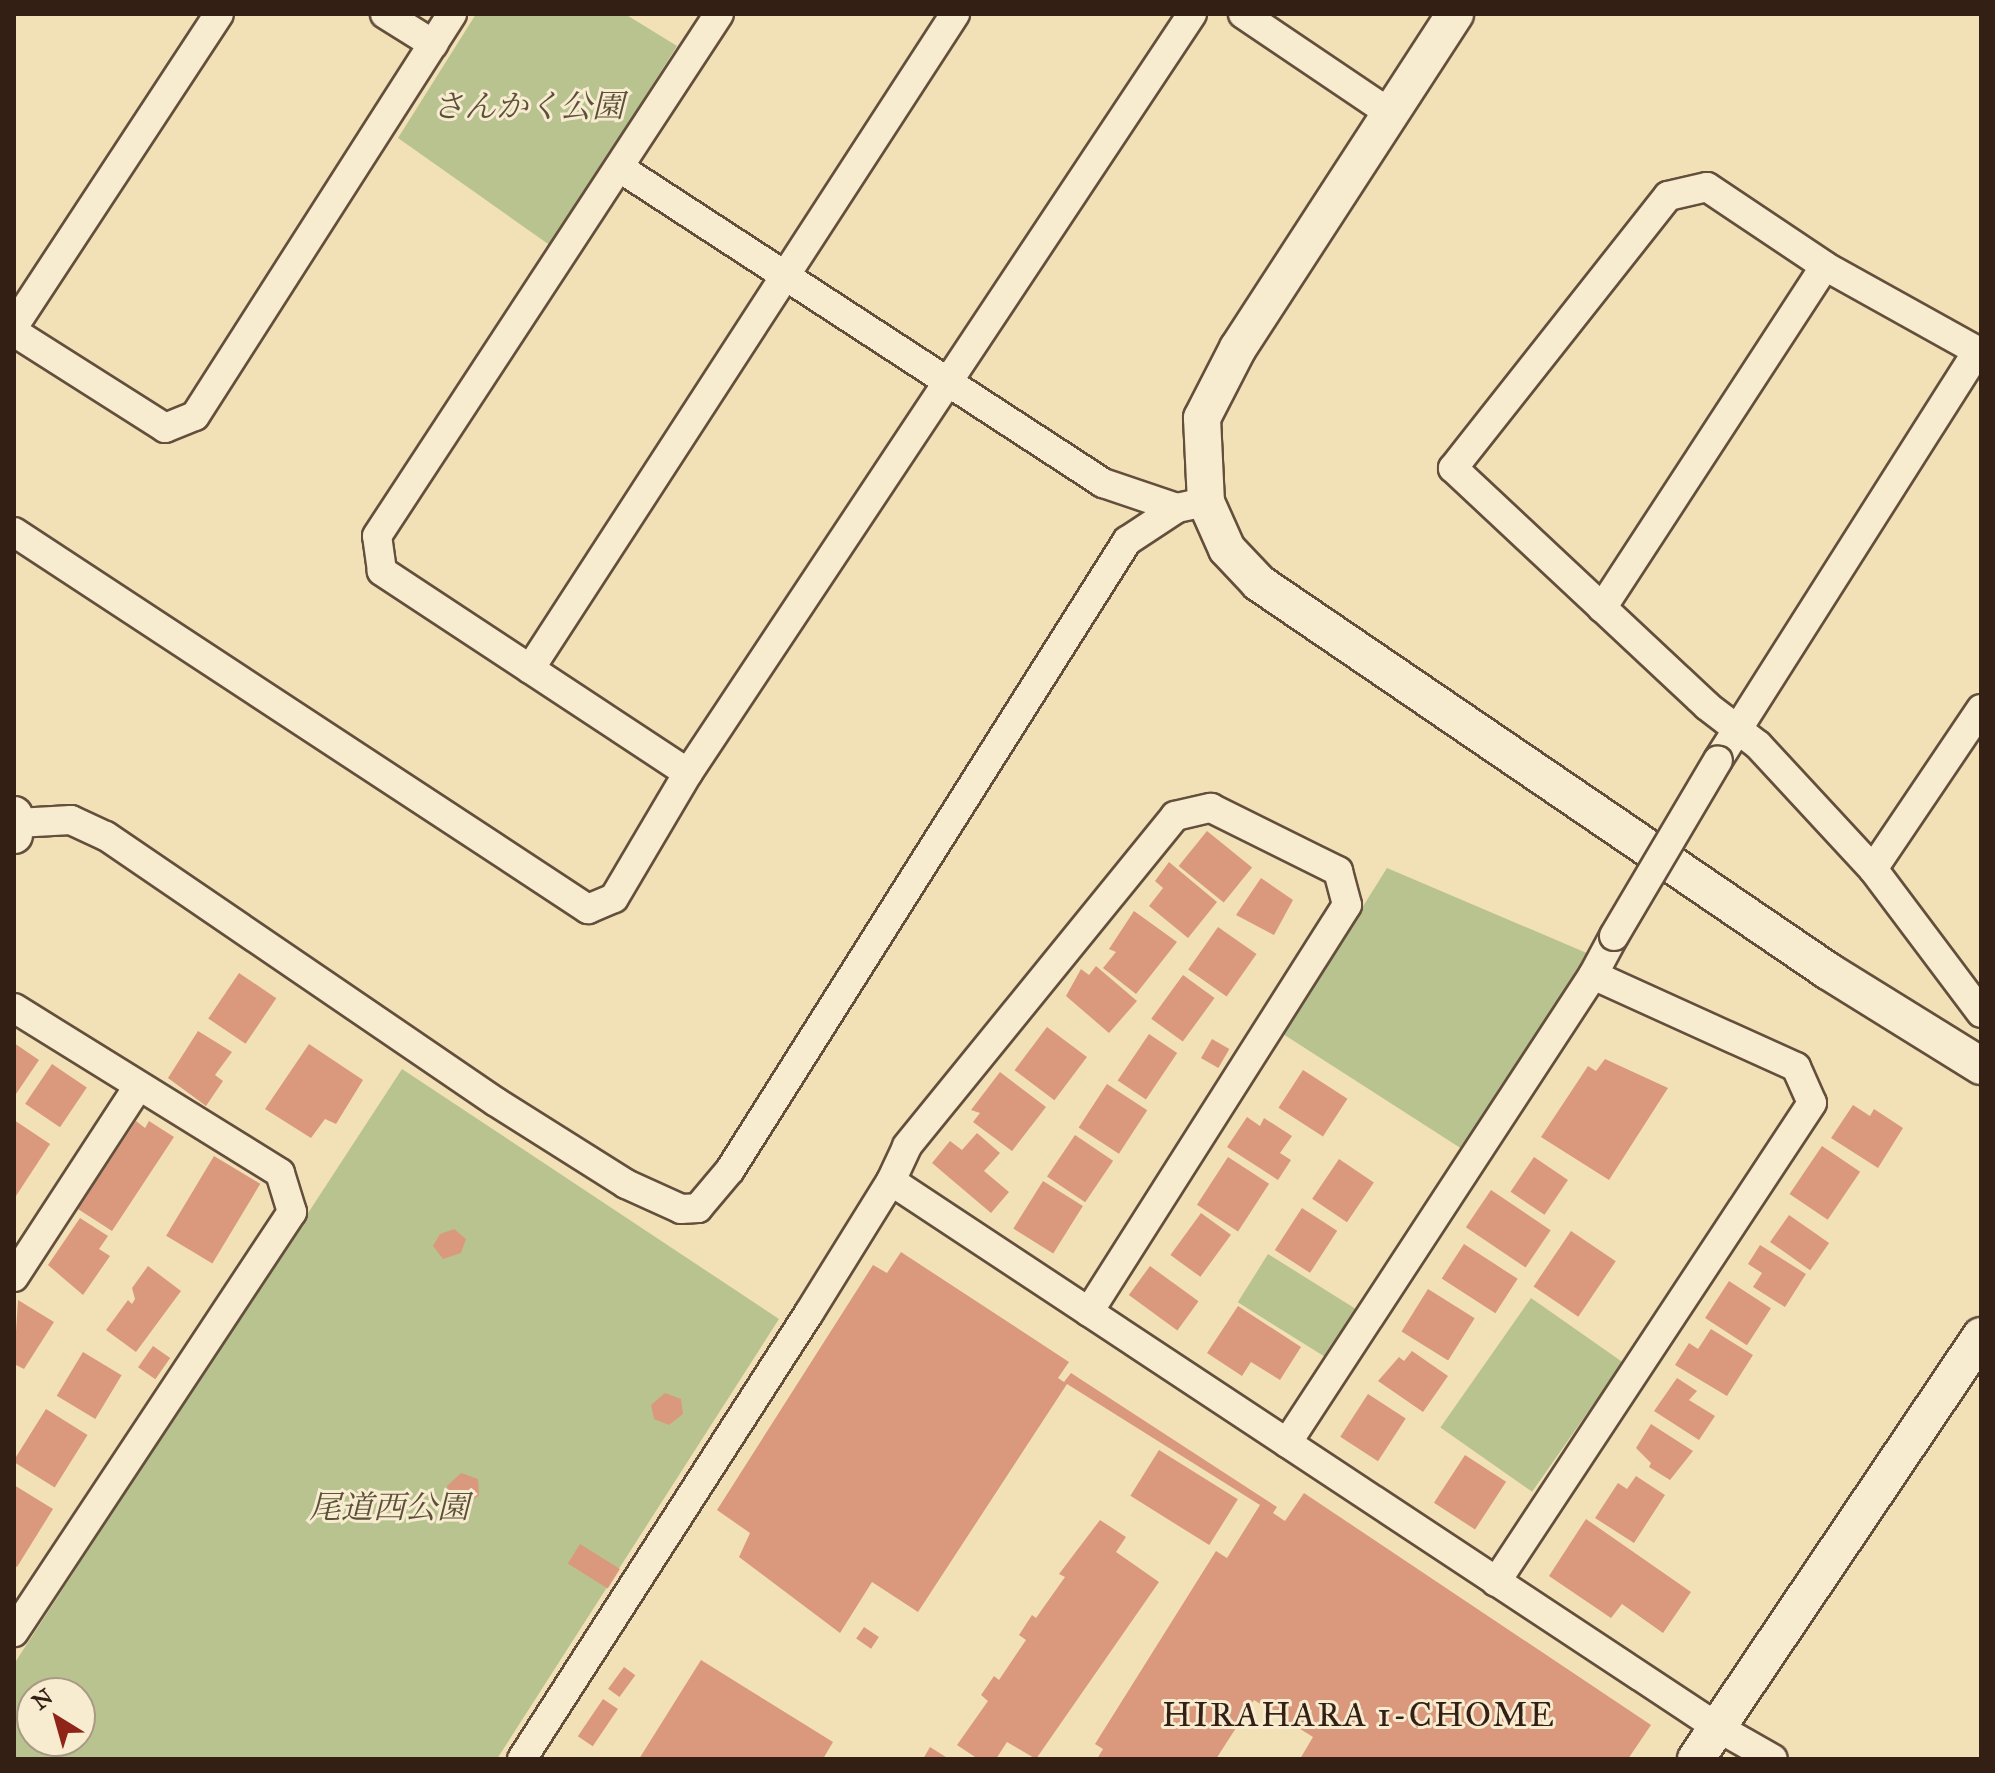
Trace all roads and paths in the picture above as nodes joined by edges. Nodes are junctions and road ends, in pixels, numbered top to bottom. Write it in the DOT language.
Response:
graph roads {
  1 [pos="219,14"];
  2 [pos="385,14"];
  3 [pos="452,14"];
  4 [pos="719,14"];
  5 [pos="955,14"];
  6 [pos="1192,14"];
  7 [pos="1243,14"];
  8 [pos="1455,14"];
  9 [pos="1482,14"];
  10 [pos="433,44"];
  11 [pos="1393,115"];
  12 [pos="620,168"];
  13 [pos="1825,266"];
  14 [pos="785,278"];
  15 [pos="14,326"];
  16 [pos="14,332"];
  17 [pos="1979,352"];
  18 [pos="950,380"];
  19 [pos="1192,505"];
  20 [pos="14,532"];
  21 [pos="1602,608"];
  22 [pos="530,669"];
  23 [pos="1981,709"];
  24 [pos="1735,727"];
  25 [pos="688,773"];
  26 [pos="15,824"];
  27 [pos="1873,869"];
  28 [pos="1593,975"];
  29 [pos="14,1008"];
  30 [pos="1981,1013"];
  31 [pos="1980,1063"];
  32 [pos="137,1088"];
  33 [pos="891,1181"];
  34 [pos="14,1277"];
  35 [pos="1089,1312"];
  36 [pos="1981,1336"];
  37 [pos="1287,1443"];
  38 [pos="1496,1582"];
  39 [pos="19,1614"];
  40 [pos="1717,1727"];
  41 [pos="522,1759"];
  42 [pos="1696,1759"];
  43 [pos="1773,1759"];
  1 -- 15 [label="street"];
  2 -- 10 [label="street"];
  3 -- 10 [label="street"];
  4 -- 12 [label="street"];
  5 -- 14 [label="street"];
  6 -- 18 [label="street"];
  7 -- 11 [label="street"];
  8 -- 11 [label="street"];
  9 -- 11 [label="street"];
  10 -- 16 [label="street"];
  11 -- 19 [label="street"];
  12 -- 14 [label="street"];
  12 -- 22 [label="street"];
  13 -- 17 [label="street"];
  13 -- 21 [label="street"];
  13 -- 21 [label="street"];
  14 -- 18 [label="street"];
  14 -- 22 [label="street"];
  17 -- 24 [label="street"];
  18 -- 19 [label="street"];
  18 -- 25 [label="street"];
  19 -- 26 [label="street"];
  19 -- 31 [label="street"];
  20 -- 25 [label="street"];
  21 -- 24 [label="street"];
  22 -- 25 [label="street"];
  23 -- 27 [label="street"];
  24 -- 27 [label="street"];
  24 -- 28 [label="street, bridge"];
  27 -- 30 [label="street"];
  28 -- 37 [label="street"];
  28 -- 38 [label="street"];
  29 -- 32 [label="street"];
  32 -- 34 [label="street"];
  32 -- 39 [label="street"];
  33 -- 35 [label="street"];
  33 -- 35 [label="street"];
  33 -- 41 [label="street"];
  35 -- 37 [label="street"];
  36 -- 40 [label="street"];
  37 -- 38 [label="street"];
  38 -- 40 [label="street"];
  40 -- 42 [label="street"];
  40 -- 43 [label="street"];
}
